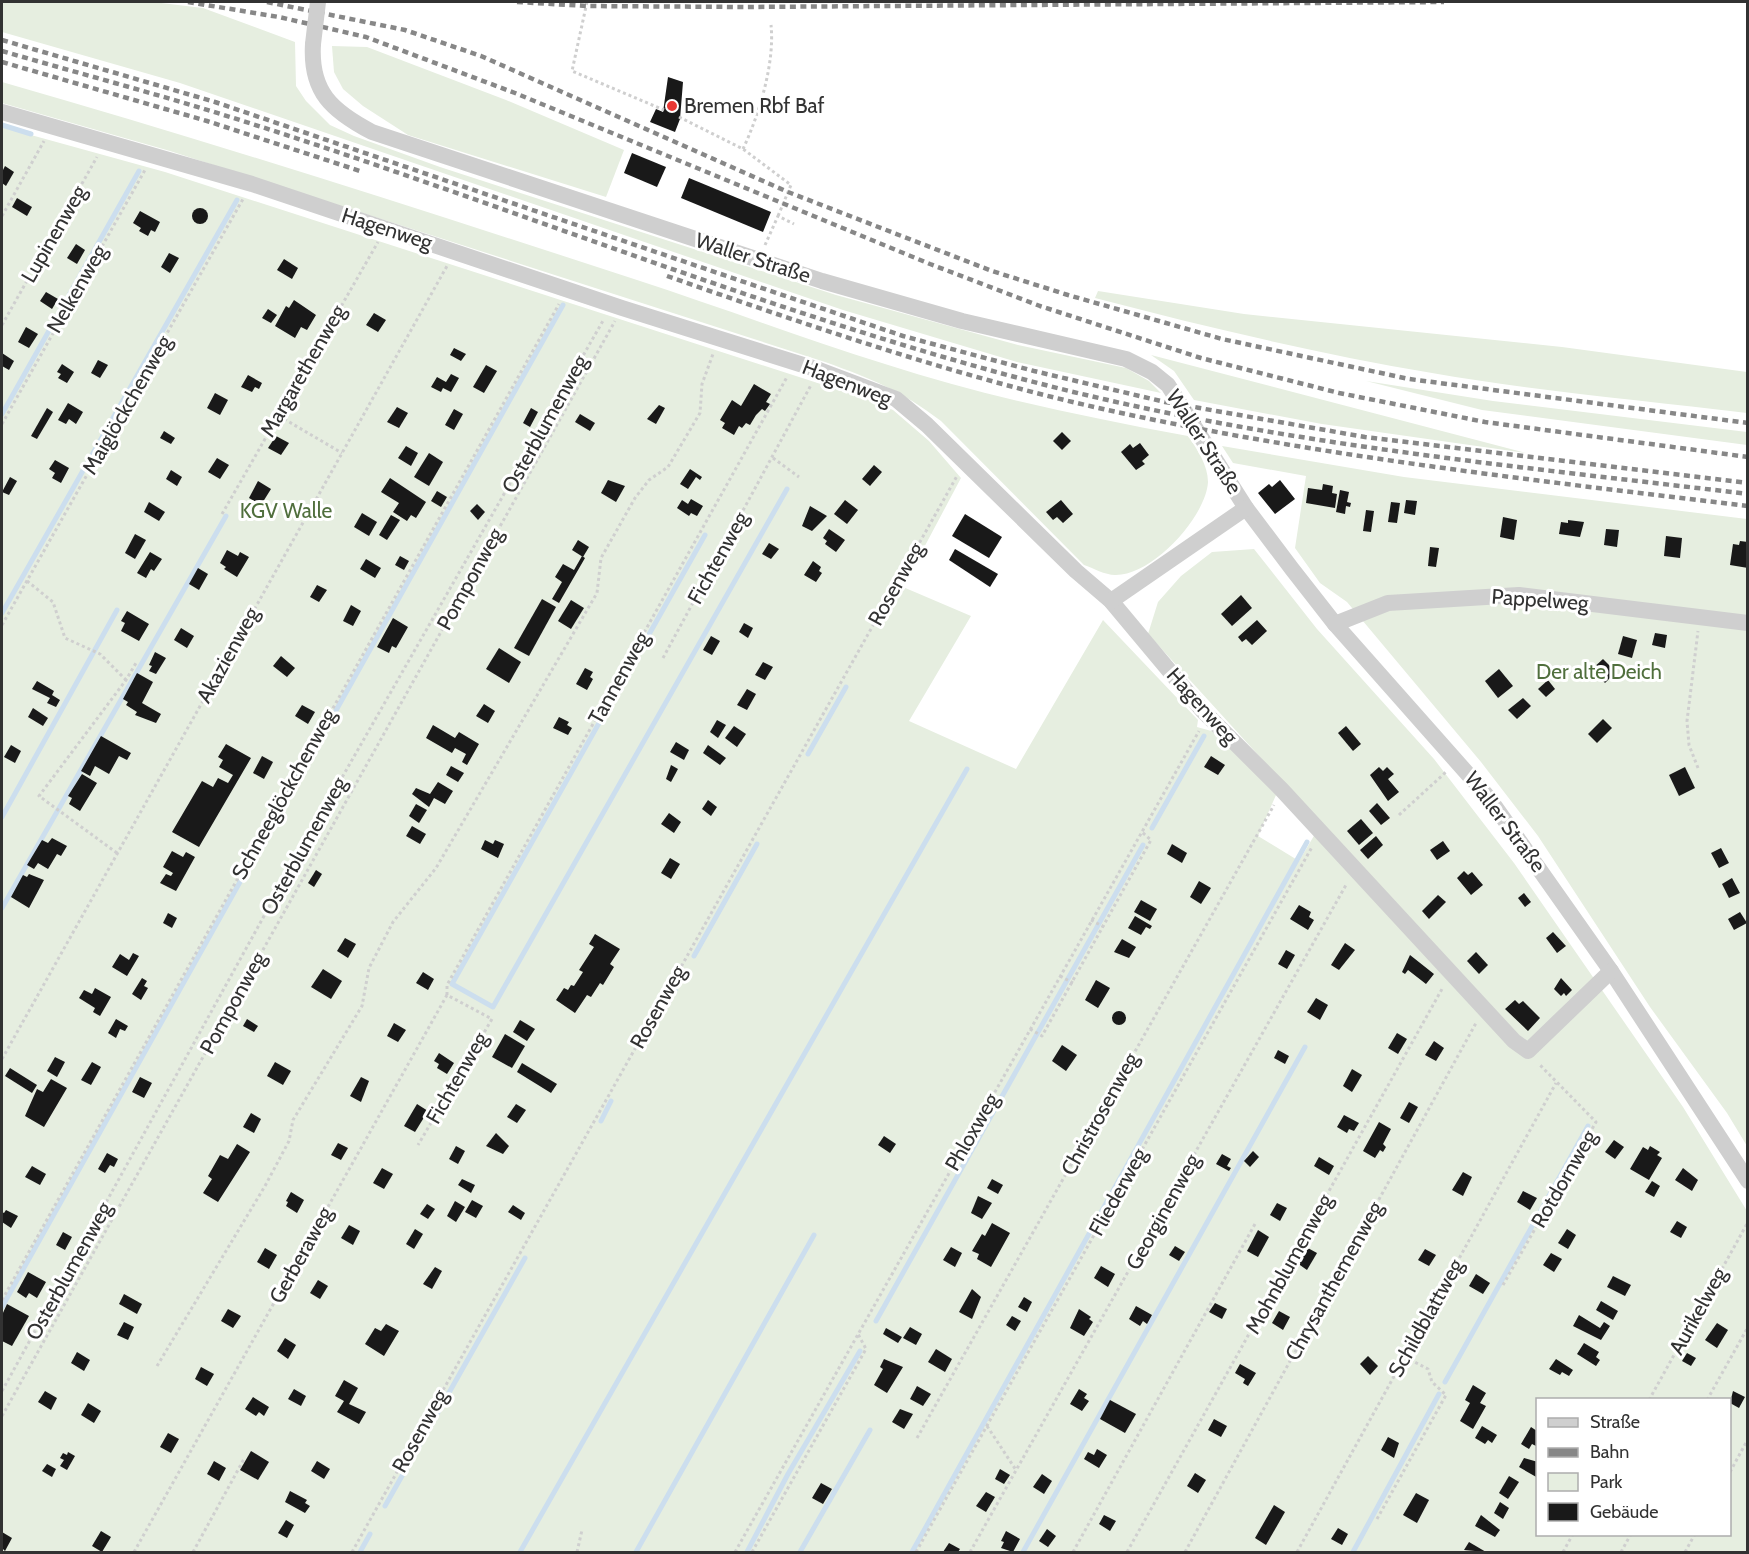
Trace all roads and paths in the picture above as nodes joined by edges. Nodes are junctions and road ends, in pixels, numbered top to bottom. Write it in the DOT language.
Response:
graph roads {
  1 [pos="318,2"];
  2 [pos="587,2"];
  3 [pos="771,25"];
  4 [pos="664,110"];
  5 [pos="2,112"];
  6 [pos="679,117"];
  7 [pos="52,127"];
  8 [pos="106,142"];
  9 [pos="743,149"];
  10 [pos="153,155"];
  11 [pos="252,184"];
  12 [pos="2,216"];
  13 [pos="778,216"];
  14 [pos="794,224"];
  15 [pos="385,229"];
  16 [pos="764,249"];
  17 [pos="455,251"];
  18 [pos="567,288"];
  19 [pos="617,306"];
  20 [pos="2,325"];
  21 [pos="720,339"];
  22 [pos="795,363"];
  23 [pos="819,370"];
  24 [pos="278,416"];
  25 [pos="2,424"];
  26 [pos="342,453"];
  27 [pos="773,458"];
  28 [pos="964,462"];
  29 [pos="799,477"];
  30 [pos="1246,508"];
  31 [pos="222,514"];
  32 [pos="27,581"];
  33 [pos="1111,602"];
  34 [pos="1700,617"];
  35 [pos="1748,623"];
  36 [pos="1335,624"];
  37 [pos="2,625"];
  38 [pos="663,658"];
  39 [pos="136,663"];
  40 [pos="126,680"];
  41 [pos="1203,711"];
  42 [pos="1459,761"];
  43 [pos="1698,768"];
  44 [pos="1282,790"];
  45 [pos="1399,815"];
  46 [pos="1142,831"];
  47 [pos="1320,832"];
  48 [pos="117,853"];
  49 [pos="1355,870"];
  50 [pos="1094,921"];
  51 [pos="1103,927"];
  52 [pos="1611,971"];
  53 [pos="1450,974"];
  54 [pos="1060,976"];
  55 [pos="1072,982"];
  56 [pos="447,995"];
  57 [pos="1484,1009"];
  58 [pos="1032,1031"];
  59 [pos="1528,1051"];
  60 [pos="2,1059"];
  61 [pos="1556,1083"];
  62 [pos="418,1145"];
  63 [pos="1748,1181"];
  64 [pos="1748,1222"];
  65 [pos="1255,1224"];
  66 [pos="1503,1285"];
  67 [pos="2,1300"];
  68 [pos="1748,1327"];
  69 [pos="858,1333"];
  70 [pos="1405,1357"];
  71 [pos="157,1366"];
  72 [pos="2,1391"];
  73 [pos="1650,1398"];
  74 [pos="1708,1398"];
  75 [pos="2,1416"];
  76 [pos="987,1426"];
  77 [pos="917,1438"];
  78 [pos="1748,1439"];
  79 [pos="244,1459"];
  80 [pos="1731,1470"];
  81 [pos="1016,1471"];
  82 [pos="1377,1519"];
  83 [pos="582,1530"];
  84 [pos="1572,1536"];
  85 [pos="1630,1536"];
  86 [pos="1694,1536"];
  87 [pos="134,1552"];
  88 [pos="193,1552"];
  89 [pos="352,1552"];
  90 [pos="577,1552"];
  91 [pos="735,1552"];
  92 [pos="752,1552"];
  93 [pos="916,1552"];
  94 [pos="970,1552"];
  95 [pos="1072,1552"];
  96 [pos="1127,1552"];
  97 [pos="1185,1552"];
  98 [pos="1297,1552"];
  99 [pos="1563,1552"];
  100 [pos="1621,1552"];
  101 [pos="1685,1552"];
  1 -- 30 [label="street, Waller Straße, bridge"];
  2 -- 4 [label="path"];
  3 -- 9 [label="path"];
  5 -- 7 [label="street, Hagenweg"];
  6 -- 9 [label="path"];
  7 -- 8 [label="street, Hagenweg"];
  7 -- 12 [label="path"];
  8 -- 10 [label="street, Hagenweg"];
  8 -- 20 [label="path, Lupinenweg"];
  9 -- 13 [label="path"];
  10 -- 11 [label="street, Hagenweg"];
  10 -- 25 [label="path, Nelkenweg"];
  11 -- 15 [label="street, Hagenweg"];
  11 -- 32 [label="path, Maiglöckchenweg"];
  13 -- 14 [label="path"];
  13 -- 16 [label="path"];
  15 -- 17 [label="street, Hagenweg"];
  15 -- 24 [label="path, Margarethenweg"];
  17 -- 18 [label="street, Hagenweg"];
  17 -- 26 [label="path, Akazienweg"];
  18 -- 19 [label="street, Hagenweg"];
  18 -- 67 [label="path, Schneeglöckchenweg"];
  19 -- 21 [label="street, Hagenweg"];
  19 -- 72 [label="path, Osterblumenweg"];
  19 -- 75 [label="path, Pomponweg"];
  21 -- 22 [label="street, Hagenweg"];
  21 -- 71 [label="path"];
  22 -- 23 [label="street, Hagenweg"];
  22 -- 56 [label="path, Tannenweg"];
  23 -- 27 [label="path, Fichtenweg"];
  23 -- 28 [label="street, Hagenweg"];
  24 -- 26 [label="path"];
  24 -- 31 [label="path, Margarethenweg"];
  26 -- 48 [label="path, Akazienweg"];
  27 -- 29 [label="path"];
  27 -- 38 [label="path, Fichtenweg"];
  28 -- 33 [label="street, Hagenweg"];
  28 -- 89 [label="path, Rosenweg"];
  30 -- 33 [label="street"];
  30 -- 36 [label="street, Waller Straße"];
  32 -- 37 [label="path, Maiglöckchenweg"];
  32 -- 40 [label="path"];
  33 -- 41 [label="street, Hagenweg"];
  34 -- 35 [label="street, Pappelweg"];
  34 -- 36 [label="street, Pappelweg"];
  34 -- 43 [label="path"];
  36 -- 42 [label="street, Waller Straße"];
  39 -- 40 [label="path"];
  40 -- 48 [label="path"];
  41 -- 44 [label="street, Hagenweg"];
  41 -- 46 [label="path, Phloxweg"];
  42 -- 45 [label="path"];
  42 -- 52 [label="street, Waller Straße"];
  44 -- 47 [label="street, Hagenweg"];
  44 -- 77 [label="path, Christrosenweg"];
  46 -- 50 [label="path, Phloxweg"];
  46 -- 51 [label="path"];
  47 -- 49 [label="street, Hagenweg"];
  47 -- 76 [label="path, Fliederweg"];
  48 -- 60 [label="path, Akazienweg"];
  49 -- 53 [label="street, Hagenweg"];
  49 -- 81 [label="path, Georginenweg"];
  50 -- 51 [label="path"];
  50 -- 54 [label="path, Phloxweg"];
  51 -- 55 [label="path"];
  52 -- 59 [label="street"];
  52 -- 63 [label="street, Waller Straße"];
  53 -- 57 [label="street, Hagenweg"];
  53 -- 96 [label="path, Mohnblumenweg"];
  54 -- 55 [label="path"];
  54 -- 58 [label="path, Phloxweg"];
  55 -- 58 [label="path"];
  56 -- 62 [label="path, Fichtenweg"];
  56 -- 87 [label="path, Gerberaweg"];
  57 -- 59 [label="street, Hagenweg"];
  57 -- 97 [label="path, Chrysanthemenweg"];
  58 -- 69 [label="path, Phloxweg"];
  59 -- 61 [label="path, Rotdornweg"];
  61 -- 66 [label="path, Rotdornweg"];
  61 -- 70 [label="path, Schildblattweg"];
  64 -- 73 [label="path, Aurikelweg"];
  65 -- 95 [label="path"];
  68 -- 74 [label="path"];
  69 -- 91 [label="path, Phloxweg"];
  69 -- 92 [label="path"];
  70 -- 82 [label="path"];
  70 -- 98 [label="path, Schildblattweg"];
  76 -- 81 [label="path"];
  76 -- 93 [label="path, Fliederweg"];
  78 -- 80 [label="path"];
  79 -- 88 [label="path"];
  81 -- 94 [label="path, Georginenweg"];
  83 -- 90 [label="path"];
  84 -- 99 [label="path"];
  85 -- 100 [label="path"];
  86 -- 101 [label="path"];
}
